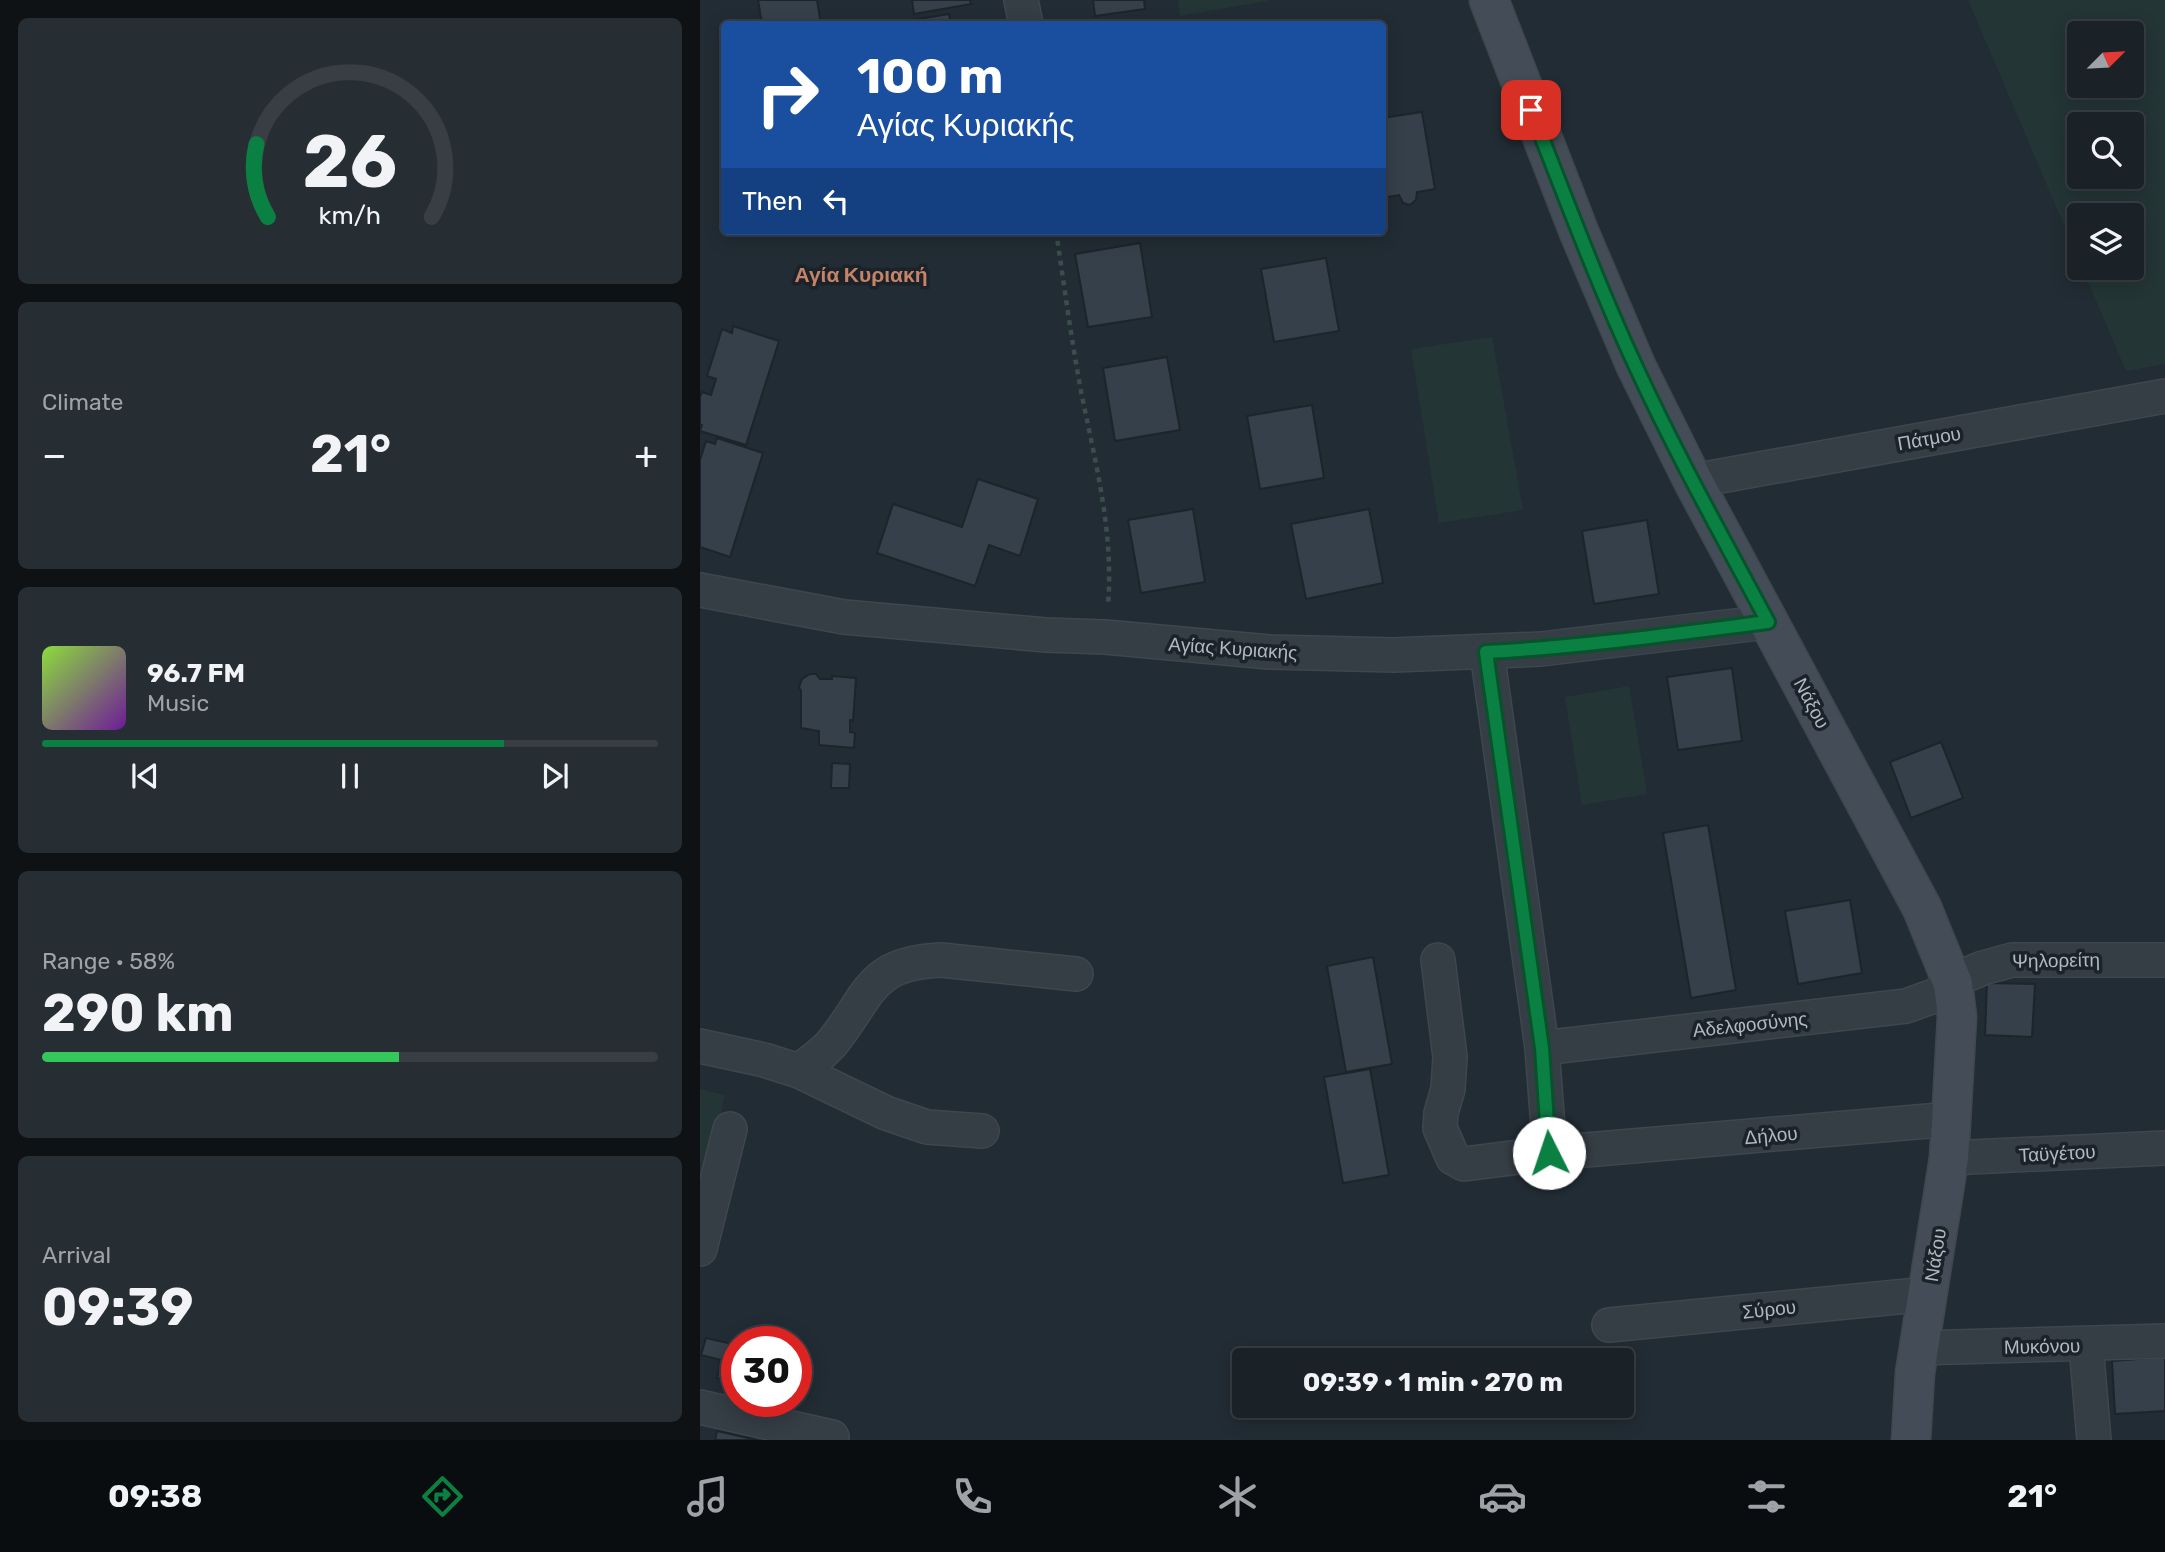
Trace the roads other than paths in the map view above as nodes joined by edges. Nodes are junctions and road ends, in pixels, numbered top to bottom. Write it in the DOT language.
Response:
graph roads {
  1 [pos="1021,0"];
  2 [pos="1489,0"];
  3 [pos="1025,21"];
  4 [pos="2165,396"];
  5 [pos="1693,481"];
  6 [pos="700,590"];
  7 [pos="1768,622"];
  8 [pos="1486,652"];
  9 [pos="1438,960"];
  10 [pos="2165,960"];
  11 [pos="1076,974"];
  12 [pos="1953,984"];
  13 [pos="700,1046"];
  14 [pos="1542,1048"];
  15 [pos="799,1071"];
  16 [pos="1952,1119"];
  17 [pos="730,1129"];
  18 [pos="982,1131"];
  19 [pos="2165,1148"];
  20 [pos="1549,1153"];
  21 [pos="1949,1158"];
  22 [pos="700,1249"];
  23 [pos="1928,1294"];
  24 [pos="1609,1325"];
  25 [pos="2165,1341"];
  26 [pos="2086,1345"];
  27 [pos="1919,1348"];
  28 [pos="700,1407"];
  29 [pos="782,1434"];
  30 [pos="832,1437"];
  31 [pos="1911,1440"];
  32 [pos="2094,1440"];
  1 -- 3 [label="street"];
  2 -- 5 [label="street, Νάξου"];
  4 -- 5 [label="street, Πάτμου"];
  5 -- 7 [label="street, Νάξου"];
  6 -- 8 [label="street, Αγίας Κυριακής"];
  7 -- 8 [label="street, Αγίας Κυριακής"];
  7 -- 12 [label="street, Νάξου"];
  8 -- 14 [label="street"];
  9 -- 20 [label="street, Δήλου"];
  10 -- 12 [label="street, Ψηλορείτη"];
  11 -- 15 [label="street"];
  12 -- 14 [label="street, Αδελφοσύνης"];
  12 -- 16 [label="street, Νάξου"];
  13 -- 15 [label="street"];
  14 -- 20 [label="street"];
  15 -- 18 [label="street"];
  16 -- 20 [label="street, Δήλου"];
  16 -- 21 [label="street, Νάξου"];
  17 -- 22 [label="street"];
  19 -- 21 [label="street, Ταϋγέτου"];
  21 -- 23 [label="street, Νάξου"];
  23 -- 24 [label="street, Σύρου"];
  23 -- 27 [label="street, Νάξου"];
  25 -- 26 [label="street, Μυκόνου"];
  26 -- 27 [label="street, Μυκόνου"];
  26 -- 32 [label="street"];
  27 -- 31 [label="street, Νάξου"];
  28 -- 29 [label="street"];
  29 -- 30 [label="street"];
}
